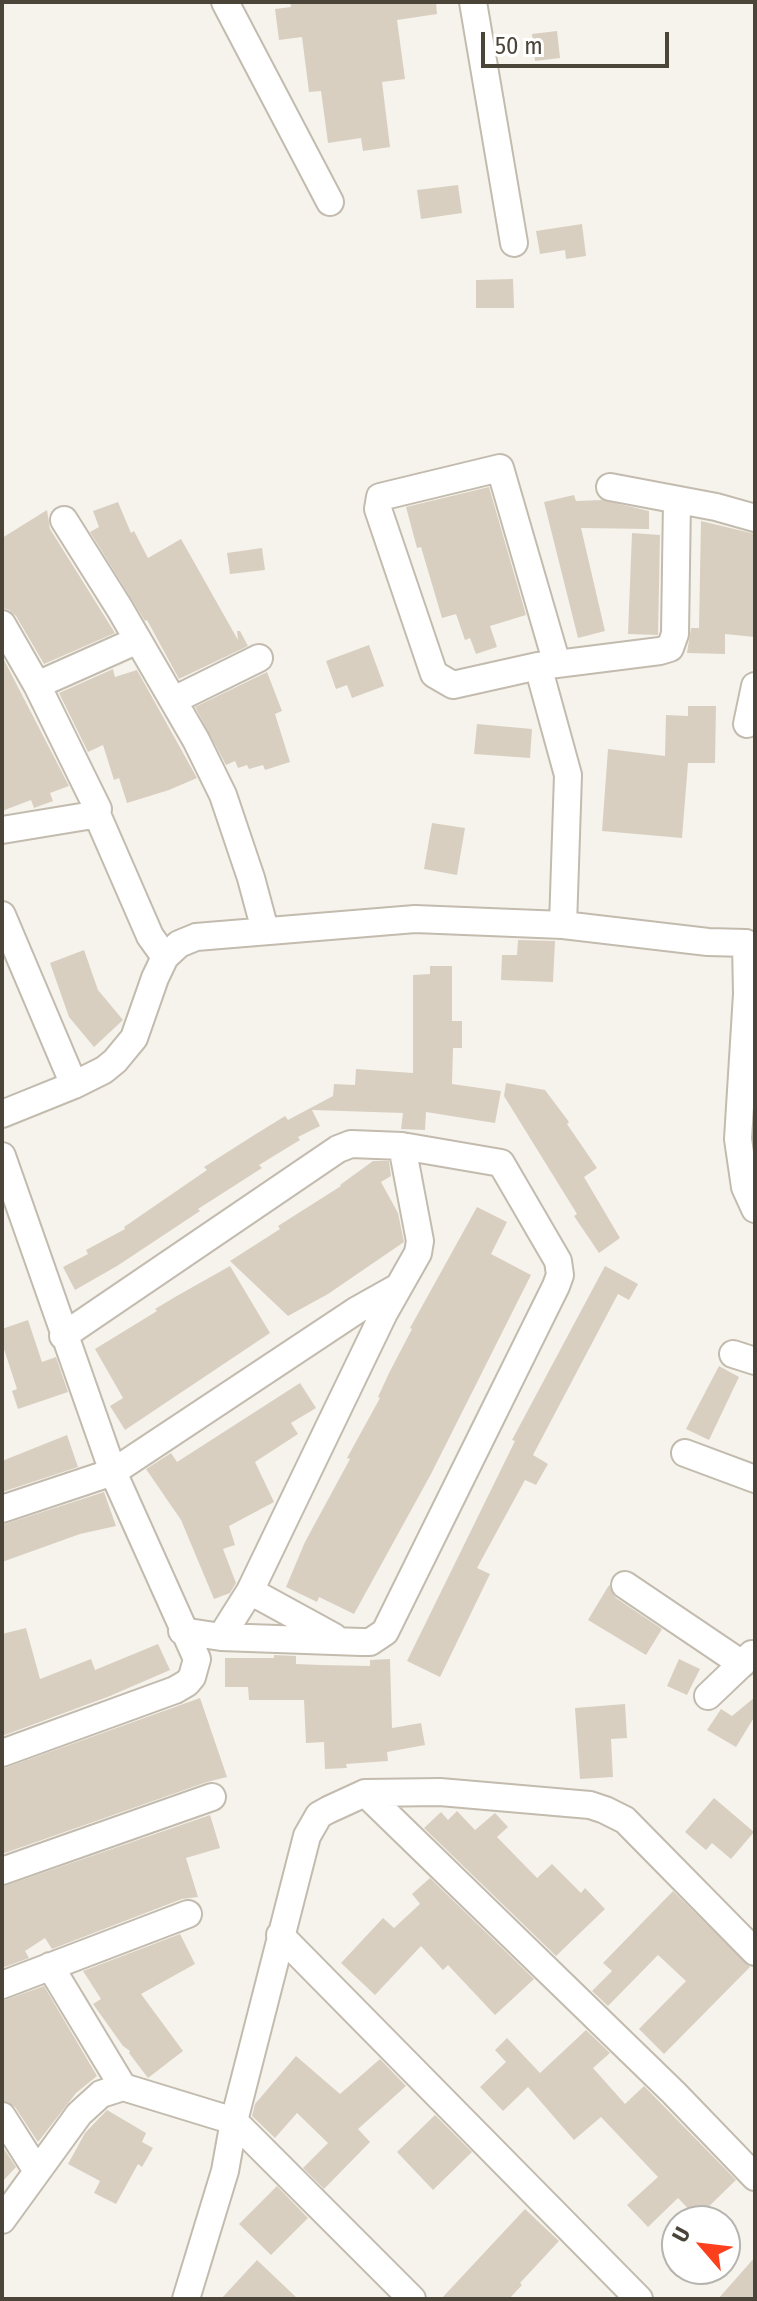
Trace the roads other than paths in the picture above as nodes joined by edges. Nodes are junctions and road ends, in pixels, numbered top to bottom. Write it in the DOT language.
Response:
graph roads {
  1 [pos="225,2"];
  2 [pos="473,2"];
  3 [pos="330,202"];
  4 [pos="514,243"];
  5 [pos="610,487"];
  6 [pos="677,500"];
  7 [pos="755,518"];
  8 [pos="64,520"];
  9 [pos="2,624"];
  10 [pos="138,640"];
  11 [pos="259,658"];
  12 [pos="548,665"];
  13 [pos="37,685"];
  14 [pos="755,686"];
  15 [pos="174,700"];
  16 [pos="747,724"];
  17 [pos="96,812"];
  18 [pos="2,830"];
  19 [pos="2,915"];
  20 [pos="563,925"];
  21 [pos="265,930"];
  22 [pos="751,943"];
  23 [pos="165,957"];
  24 [pos="74,1085"];
  25 [pos="2,1114"];
  26 [pos="402,1146"];
  27 [pos="2,1156"];
  28 [pos="748,1165"];
  29 [pos="755,1209"];
  30 [pos="400,1286"];
  31 [pos="63,1336"];
  32 [pos="685,1453"];
  33 [pos="113,1472"];
  34 [pos="755,1479"];
  35 [pos="2,1509"];
  36 [pos="625,1585"];
  37 [pos="250,1591"];
  38 [pos="182,1631"];
  39 [pos="221,1637"];
  40 [pos="339,1640"];
  41 [pos="749,1658"];
  42 [pos="708,1696"];
  43 [pos="2,1753"];
  44 [pos="365,1793"];
  45 [pos="212,1797"];
  46 [pos="2,1871"];
  47 [pos="188,1914"];
  48 [pos="280,1935"];
  49 [pos="755,1952"];
  50 [pos="50,1966"];
  51 [pos="2,1985"];
  52 [pos="123,2087"];
  53 [pos="2,2116"];
  54 [pos="234,2121"];
  55 [pos="37,2171"];
  56 [pos="755,2177"];
  57 [pos="2,2220"];
  58 [pos="186,2299"];
  59 [pos="412,2299"];
  60 [pos="639,2299"];
  1 -- 3 [label="street"];
  2 -- 4 [label="street"];
  5 -- 6 [label="street"];
  6 -- 7 [label="street"];
  6 -- 12 [label="street"];
  8 -- 10 [label="street"];
  9 -- 13 [label="street"];
  10 -- 13 [label="street"];
  10 -- 15 [label="street"];
  11 -- 15 [label="street"];
  12 -- 12 [label="street"];
  12 -- 20 [label="street"];
  13 -- 17 [label="street"];
  14 -- 16 [label="street"];
  15 -- 21 [label="street"];
  17 -- 18 [label="street"];
  17 -- 23 [label="street"];
  19 -- 24 [label="street"];
  20 -- 21 [label="street"];
  20 -- 22 [label="street"];
  21 -- 23 [label="street"];
  22 -- 28 [label="street"];
  23 -- 24 [label="street"];
  24 -- 25 [label="street"];
  26 -- 30 [label="street"];
  26 -- 31 [label="street"];
  26 -- 40 [label="street"];
  27 -- 31 [label="street"];
  28 -- 29 [label="street"];
  30 -- 33 [label="street"];
  30 -- 37 [label="street"];
  31 -- 33 [label="street"];
  32 -- 34 [label="street"];
  33 -- 35 [label="street"];
  33 -- 38 [label="street"];
  36 -- 41 [label="street"];
  37 -- 39 [label="street"];
  37 -- 40 [label="street"];
  38 -- 39 [label="street"];
  38 -- 43 [label="street"];
  39 -- 40 [label="street"];
  41 -- 42 [label="street"];
  44 -- 48 [label="street"];
  44 -- 49 [label="street"];
  44 -- 56 [label="street"];
  45 -- 46 [label="street"];
  47 -- 50 [label="street"];
  48 -- 54 [label="street"];
  48 -- 60 [label="street"];
  50 -- 51 [label="street"];
  50 -- 52 [label="street"];
  52 -- 54 [label="street"];
  52 -- 55 [label="street"];
  53 -- 55 [label="street"];
  54 -- 58 [label="street"];
  54 -- 59 [label="street"];
  55 -- 57 [label="street"];
}
